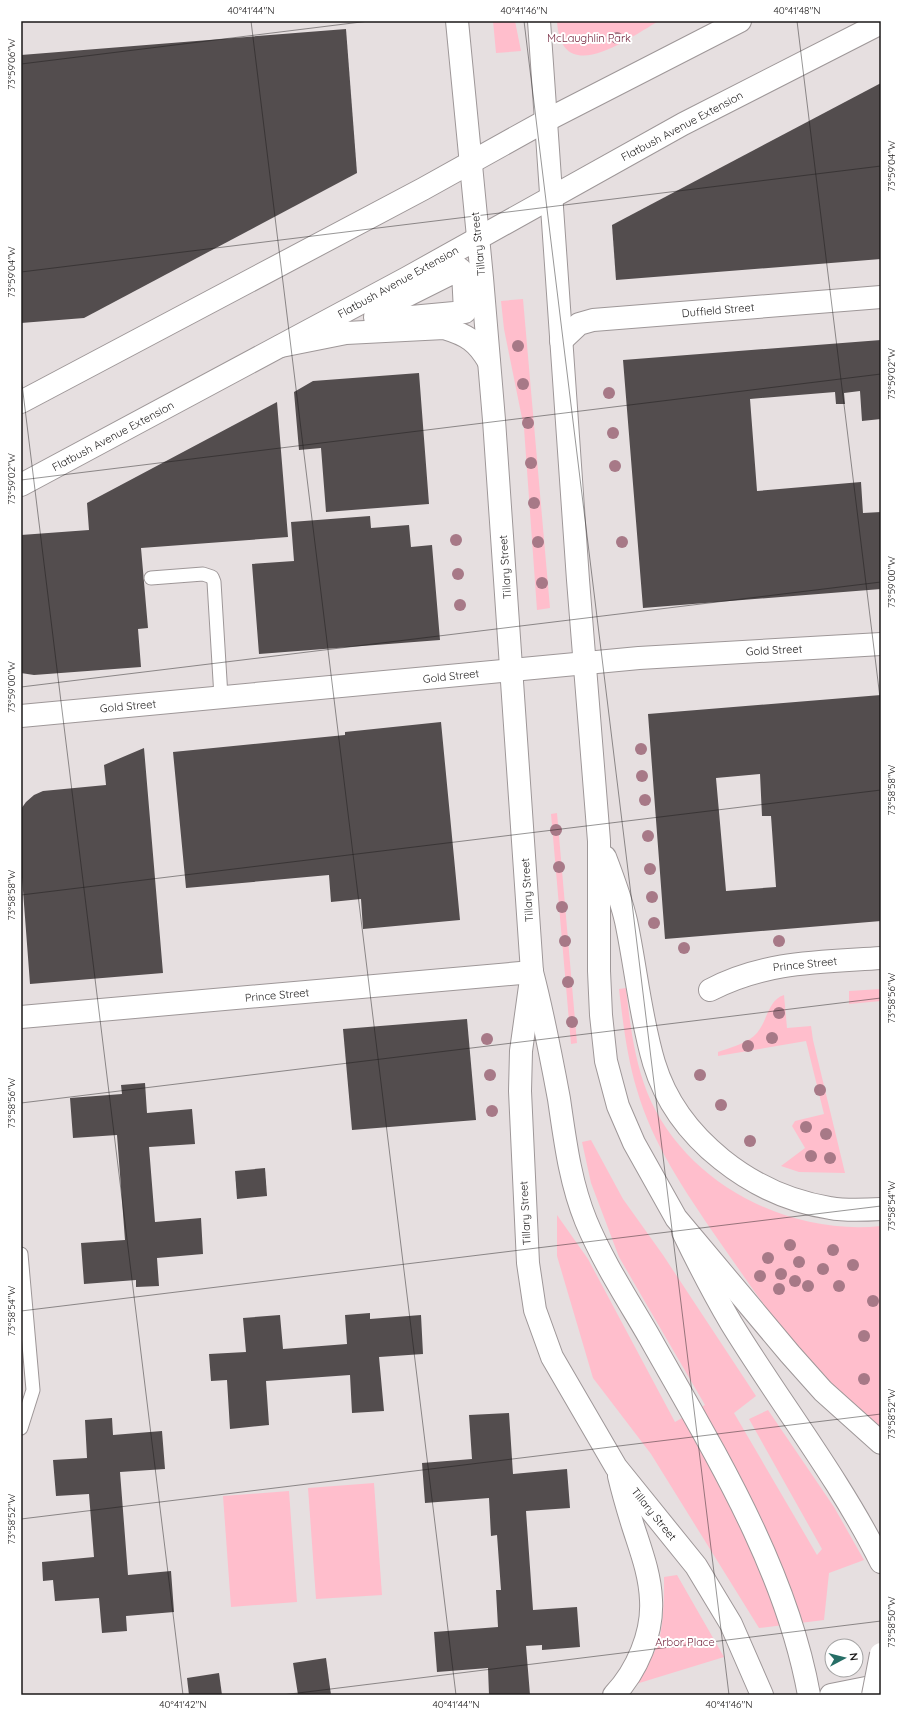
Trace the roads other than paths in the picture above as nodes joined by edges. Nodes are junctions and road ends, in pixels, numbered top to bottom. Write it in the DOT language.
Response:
graph roads {
  1 [pos="457,21"];
  2 [pos="539,21"];
  3 [pos="740,21"];
  4 [pos="881,23"];
  5 [pos="547,120"];
  6 [pos="470,162"];
  7 [pos="551,197"];
  8 [pos="478,239"];
  9 [pos="881,297"];
  10 [pos="561,341"];
  11 [pos="281,346"];
  12 [pos="489,362"];
  13 [pos="21,402"];
  14 [pos="21,485"];
  15 [pos="151,578"];
  16 [pos="881,644"];
  17 [pos="585,662"];
  18 [pos="512,670"];
  19 [pos="221,697"];
  20 [pos="21,716"];
  21 [pos="599,841"];
  22 [pos="881,958"];
  23 [pos="532,972"];
  24 [pos="710,990"];
  25 [pos="21,1017"];
  26 [pos="881,1209"];
  27 [pos="676,1218"];
  28 [pos="21,1254"];
  29 [pos="21,1428"];
  30 [pos="881,1443"];
  31 [pos="616,1467"];
  32 [pos="848,1503"];
  33 [pos="872,1529"];
  34 [pos="881,1562"];
  35 [pos="881,1654"];
  36 [pos="881,1685"];
  37 [pos="614,1695"];
  38 [pos="762,1695"];
  39 [pos="809,1695"];
  40 [pos="831,1695"];
  41 [pos="873,1695"];
  1 -- 6 [label="main road, Tillary Street"];
  2 -- 5 [label="main road"];
  3 -- 5 [label="main road"];
  4 -- 7 [label="main road, Flatbush Avenue Extension"];
  5 -- 6 [label="main road"];
  5 -- 7 [label="main road"];
  6 -- 8 [label="main road, Tillary Street"];
  6 -- 13 [label="main road"];
  7 -- 8 [label="main road, Flatbush Avenue Extension"];
  7 -- 10 [label="main road"];
  8 -- 11 [label="main road, Flatbush Avenue Extension"];
  8 -- 12 [label="main road, Tillary Street"];
  9 -- 10 [label="main road, Duffield Street"];
  10 -- 17 [label="main road"];
  11 -- 12 [label="main road"];
  11 -- 14 [label="main road, Flatbush Avenue Extension"];
  12 -- 18 [label="main road, Tillary Street"];
  15 -- 19 [label="lane"];
  16 -- 17 [label="main road, Gold Street"];
  17 -- 18 [label="main road, Gold Street"];
  17 -- 21 [label="main road"];
  18 -- 19 [label="main road, Gold Street"];
  18 -- 23 [label="main road, Tillary Street"];
  19 -- 20 [label="main road, Gold Street"];
  21 -- 26 [label="main road"];
  21 -- 27 [label="main road"];
  22 -- 24 [label="main road, Prince Street"];
  23 -- 25 [label="main road, Prince Street"];
  23 -- 31 [label="main road, Tillary Street"];
  23 -- 39 [label="main road"];
  27 -- 30 [label="main road"];
  27 -- 32 [label="main road"];
  28 -- 29 [label="lane"];
  31 -- 37 [label="main road"];
  31 -- 38 [label="main road, Tillary Street"];
  32 -- 33 [label="main road"];
  32 -- 34 [label="main road"];
  35 -- 41 [label="main road, bridge"];
  36 -- 40 [label="main road"];
}
